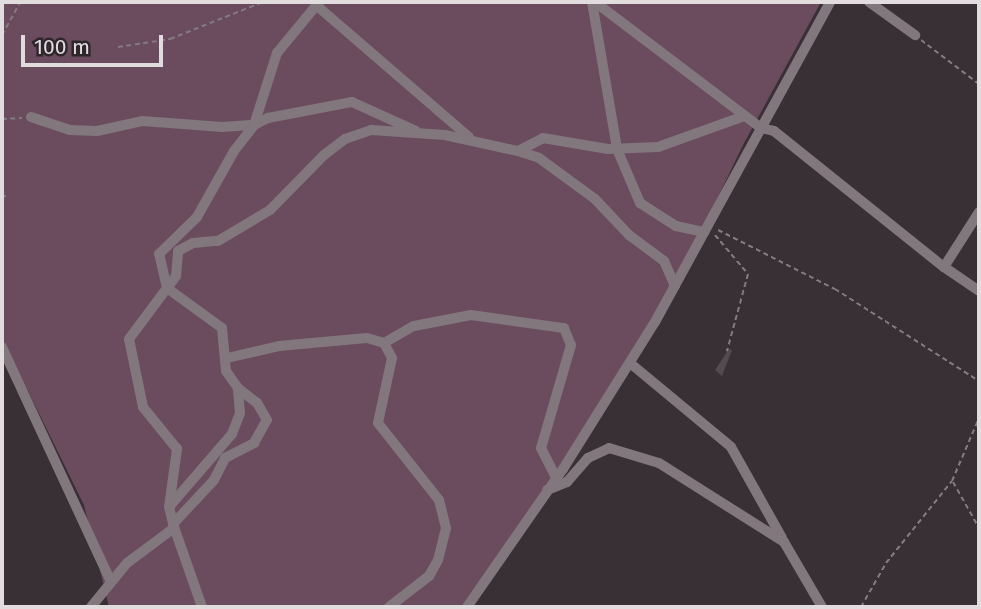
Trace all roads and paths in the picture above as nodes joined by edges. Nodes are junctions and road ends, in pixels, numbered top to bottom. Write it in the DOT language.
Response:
graph roads {
  1 [pos="20,2"];
  2 [pos="263,2"];
  3 [pos="593,2"];
  4 [pos="830,2"];
  5 [pos="869,2"];
  6 [pos="317,3"];
  7 [pos="2,35"];
  8 [pos="915,35"];
  9 [pos="118,47"];
  10 [pos="979,84"];
  11 [pos="744,116"];
  12 [pos="32,117"];
  13 [pos="2,119"];
  14 [pos="254,125"];
  15 [pos="761,128"];
  16 [pos="419,132"];
  17 [pos="473,140"];
  18 [pos="518,150"];
  19 [pos="2,194"];
  20 [pos="6,197"];
  21 [pos="979,212"];
  22 [pos="706,229"];
  23 [pos="944,267"];
  24 [pos="675,286"];
  25 [pos="167,288"];
  26 [pos="979,291"];
  27 [pos="384,343"];
  28 [pos="2,347"];
  29 [pos="726,351"];
  30 [pos="227,358"];
  31 [pos="630,363"];
  32 [pos="979,381"];
  33 [pos="238,388"];
  34 [pos="979,418"];
  35 [pos="556,477"];
  36 [pos="952,481"];
  37 [pos="547,490"];
  38 [pos="169,506"];
  39 [pos="174,528"];
  40 [pos="979,528"];
  41 [pos="784,542"];
  42 [pos="110,580"];
  43 [pos="91,607"];
  44 [pos="202,607"];
  45 [pos="389,607"];
  46 [pos="467,607"];
  47 [pos="822,607"];
  48 [pos="861,607"];
  1 -- 7 [label="path"];
  2 -- 9 [label="path"];
  3 -- 11 [label="street"];
  3 -- 22 [label="street"];
  4 -- 15 [label="street"];
  5 -- 8 [label="street"];
  6 -- 14 [label="street"];
  6 -- 17 [label="street"];
  8 -- 10 [label="path"];
  11 -- 15 [label="street"];
  11 -- 18 [label="street"];
  12 -- 13 [label="path"];
  12 -- 14 [label="street"];
  14 -- 16 [label="street"];
  14 -- 25 [label="street"];
  15 -- 22 [label="street"];
  15 -- 23 [label="street"];
  16 -- 17 [label="street"];
  16 -- 25 [label="street"];
  17 -- 18 [label="street"];
  18 -- 24 [label="street"];
  19 -- 20 [label="path"];
  21 -- 23 [label="street"];
  22 -- 24 [label="street"];
  22 -- 29 [label="path"];
  22 -- 32 [label="path"];
  23 -- 26 [label="street"];
  24 -- 31 [label="street"];
  25 -- 30 [label="street"];
  25 -- 38 [label="street"];
  27 -- 30 [label="street"];
  27 -- 35 [label="street"];
  27 -- 45 [label="street"];
  28 -- 42 [label="street"];
  30 -- 33 [label="street"];
  31 -- 35 [label="street"];
  31 -- 41 [label="street"];
  33 -- 38 [label="street"];
  33 -- 39 [label="street"];
  34 -- 36 [label="path"];
  35 -- 37 [label="street"];
  36 -- 40 [label="path"];
  36 -- 48 [label="path"];
  37 -- 41 [label="street"];
  37 -- 46 [label="street"];
  38 -- 39 [label="street"];
  39 -- 42 [label="street"];
  39 -- 44 [label="street"];
  41 -- 47 [label="street"];
  42 -- 43 [label="street"];
}
